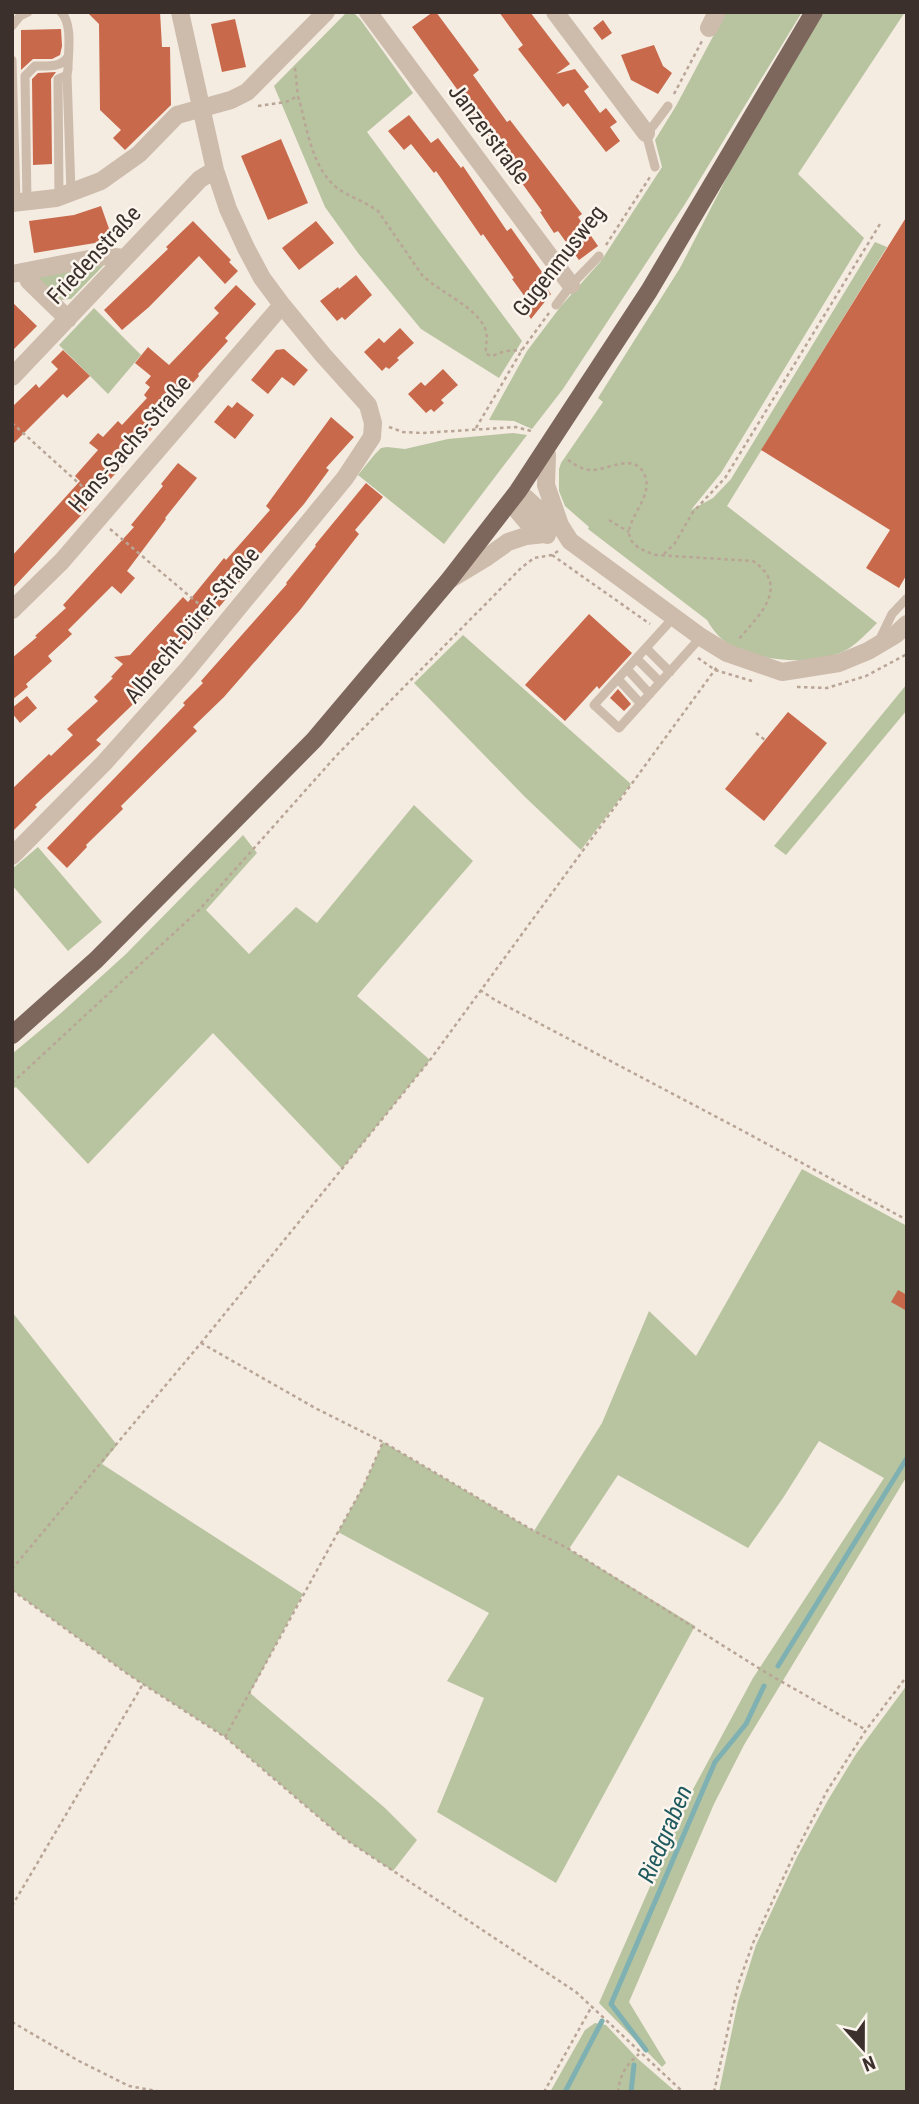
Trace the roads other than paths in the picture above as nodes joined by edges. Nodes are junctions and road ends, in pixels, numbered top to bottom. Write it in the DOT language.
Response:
graph roads {
  1 [pos="28,12"];
  2 [pos="61,12"];
  3 [pos="180,12"];
  4 [pos="326,12"];
  5 [pos="368,12"];
  6 [pos="555,12"];
  7 [pos="814,12"];
  8 [pos="12,26"];
  9 [pos="68,57"];
  10 [pos="12,60"];
  11 [pos="668,106"];
  12 [pos="202,109"];
  13 [pos="646,133"];
  14 [pos="655,167"];
  15 [pos="215,170"];
  16 [pos="65,195"];
  17 [pos="18,203"];
  18 [pos="599,256"];
  19 [pos="125,258"];
  20 [pos="19,273"];
  21 [pos="571,285"];
  22 [pos="282,305"];
  23 [pos="556,305"];
  24 [pos="68,319"];
  25 [pos="12,377"];
  26 [pos="548,451"];
  27 [pos="514,496"];
  28 [pos="553,529"];
  29 [pos="449,580"];
  30 [pos="907,598"];
  31 [pos="12,610"];
  32 [pos="674,617"];
  33 [pos="907,624"];
  34 [pos="701,637"];
  35 [pos="877,646"];
  36 [pos="646,648"];
  37 [pos="637,659"];
  38 [pos="627,669"];
  39 [pos="670,672"];
  40 [pos="618,679"];
  41 [pos="660,682"];
  42 [pos="650,694"];
  43 [pos="641,704"];
  44 [pos="12,856"];
  45 [pos="12,1035"];
  1 -- 8 [label="lane"];
  2 -- 9 [label="lane"];
  3 -- 12 [label="street"];
  4 -- 12 [label="street"];
  5 -- 21 [label="street, Janzerstraße"];
  6 -- 13 [label="street"];
  7 -- 26 [label="main road"];
  9 -- 16 [label="lane"];
  9 -- 17 [label="lane"];
  10 -- 17 [label="lane"];
  11 -- 13 [label="lane"];
  12 -- 15 [label="street"];
  12 -- 16 [label="street"];
  13 -- 14 [label="lane"];
  15 -- 19 [label="street, Friedenstraße"];
  15 -- 22 [label="street"];
  16 -- 17 [label="street"];
  18 -- 21 [label="lane, Gugenmusweg"];
  19 -- 20 [label="street"];
  19 -- 24 [label="street, Friedenstraße"];
  20 -- 24 [label="street"];
  21 -- 23 [label="lane, Gugenmusweg"];
  22 -- 31 [label="street, Hans-Sachs-Straße"];
  22 -- 44 [label="street, Albrecht-Dürer-Straße"];
  24 -- 25 [label="street, Friedenstraße"];
  26 -- 27 [label="main road"];
  26 -- 28 [label="street"];
  27 -- 28 [label="street"];
  27 -- 29 [label="main road"];
  28 -- 29 [label="street"];
  28 -- 32 [label="street"];
  29 -- 45 [label="main road"];
  30 -- 35 [label="lane"];
  32 -- 34 [label="street"];
  32 -- 36 [label="lane"];
  33 -- 35 [label="street"];
  34 -- 35 [label="street"];
  34 -- 39 [label="lane"];
  36 -- 37 [label="lane"];
  36 -- 39 [label="lane"];
  37 -- 38 [label="lane"];
  37 -- 41 [label="lane"];
  38 -- 40 [label="lane"];
  38 -- 42 [label="lane"];
  39 -- 41 [label="lane"];
  40 -- 43 [label="lane"];
  40 -- 43 [label="lane"];
  41 -- 42 [label="lane"];
  42 -- 43 [label="lane"];
}
